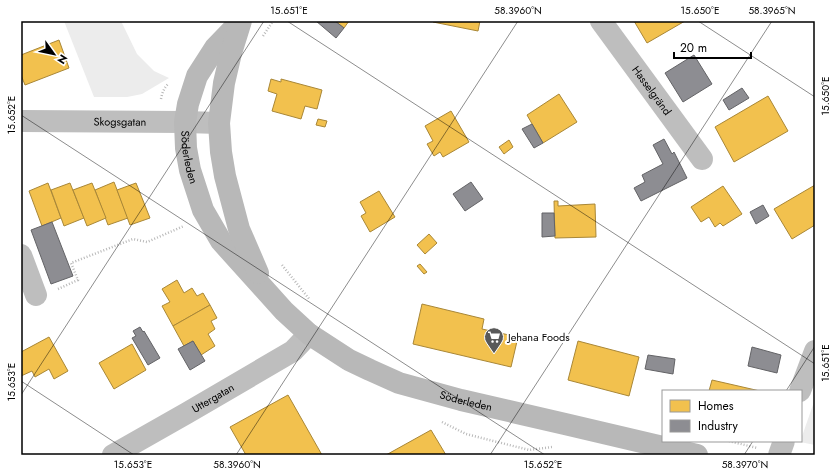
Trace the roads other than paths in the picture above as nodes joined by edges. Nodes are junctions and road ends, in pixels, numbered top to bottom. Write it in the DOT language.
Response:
graph roads {
  1 [pos="241,21"];
  2 [pos="601,21"];
  3 [pos="21,121"];
  4 [pos="185,122"];
  5 [pos="219,123"];
  6 [pos="702,159"];
  7 [pos="21,255"];
  8 [pos="263,287"];
  9 [pos="36,295"];
  10 [pos="309,334"];
  11 [pos="815,351"];
  12 [pos="800,390"];
  13 [pos="784,442"];
  14 [pos="113,455"];
  15 [pos="697,455"];
  16 [pos="779,455"];
  1 -- 4 [label="main road, Söderleden"];
  1 -- 5 [label="main road, Söderleden"];
  2 -- 6 [label="street, Hasselgränd"];
  3 -- 4 [label="street, Skogsgatan"];
  4 -- 5 [label="street, Skogsgatan"];
  4 -- 8 [label="main road, Söderleden"];
  5 -- 8 [label="main road, Söderleden"];
  7 -- 9 [label="street"];
  8 -- 10 [label="main road, Söderleden"];
  10 -- 14 [label="street, Uttergatan"];
  10 -- 15 [label="main road, Söderleden"];
  11 -- 12 [label="street"];
  13 -- 16 [label="street"];
}
